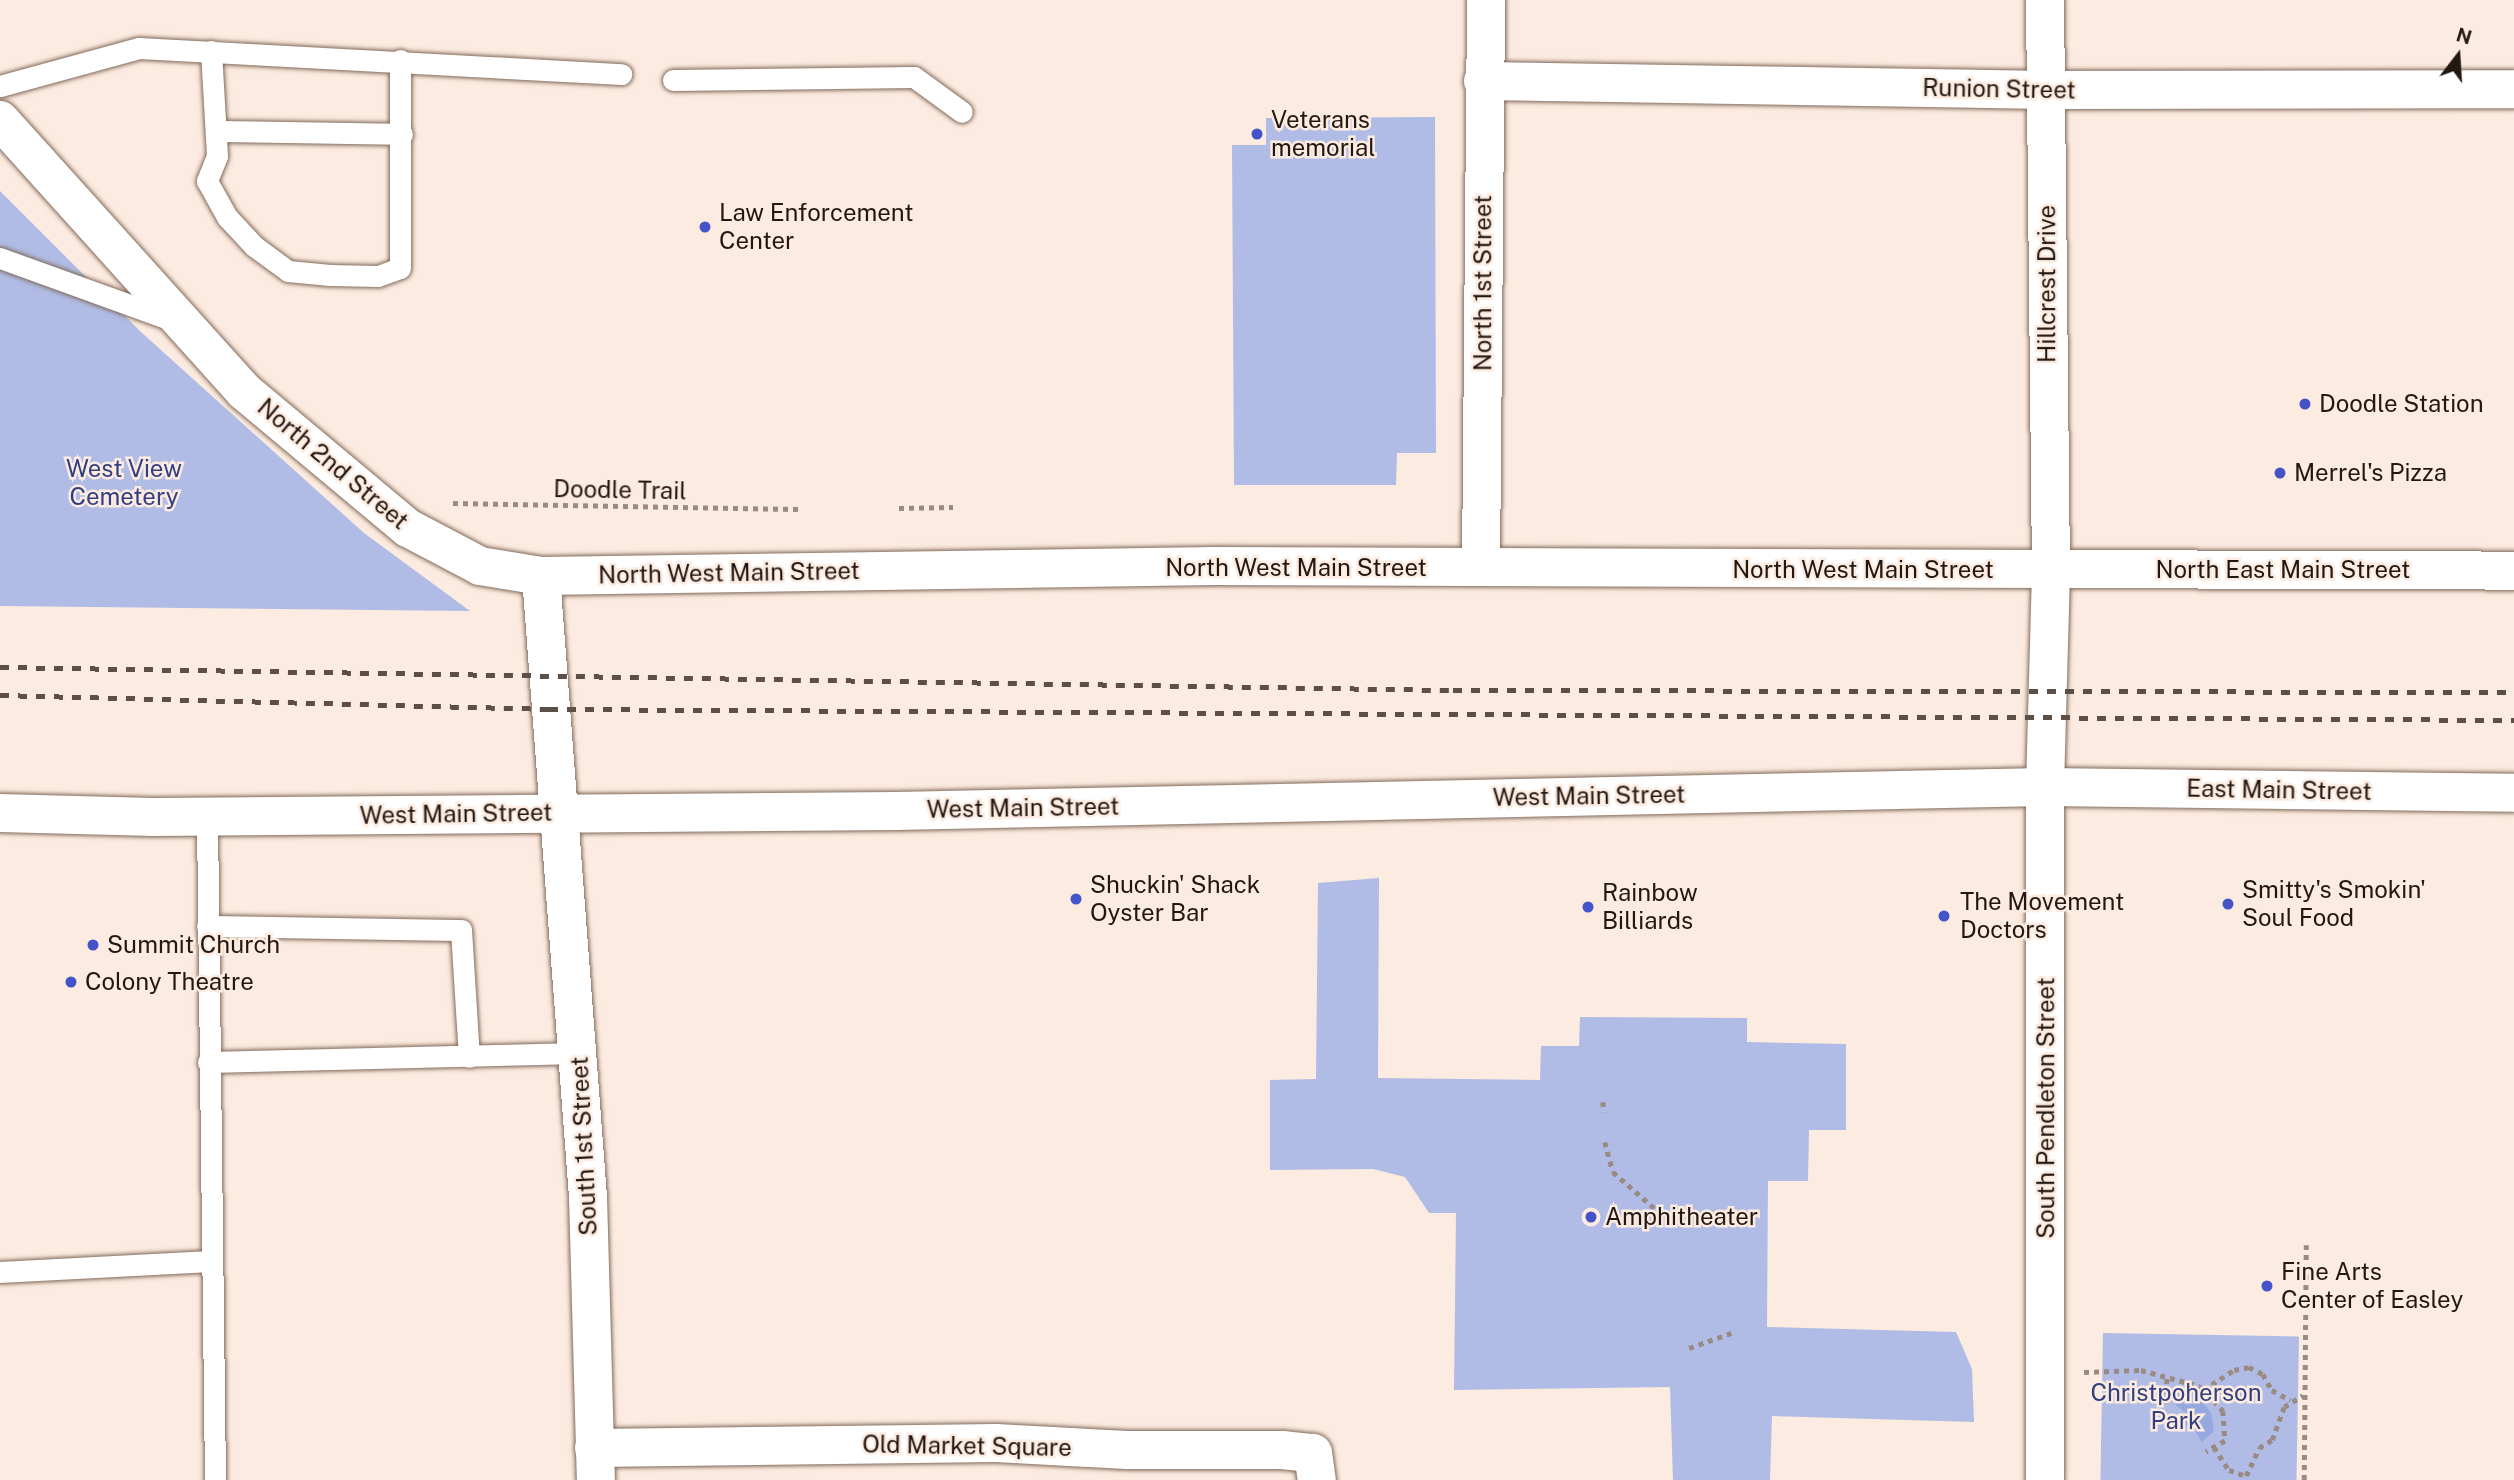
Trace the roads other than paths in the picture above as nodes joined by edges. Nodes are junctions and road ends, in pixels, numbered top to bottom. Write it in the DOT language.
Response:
graph roads {
  1 [pos="1486,0"];
  2 [pos="2045,0"];
  3 [pos="211,51"];
  4 [pos="400,60"];
  5 [pos="621,74"];
  6 [pos="673,80"];
  7 [pos="1483,81"];
  8 [pos="0,86"];
  9 [pos="2514,89"];
  10 [pos="2048,90"];
  11 [pos="962,112"];
  12 [pos="0,120"];
  13 [pos="216,131"];
  14 [pos="402,134"];
  15 [pos="0,258"];
  16 [pos="190,327"];
  17 [pos="1481,567"];
  18 [pos="2051,569"];
  19 [pos="2514,571"];
  20 [pos="541,576"];
  21 [pos="2045,786"];
  22 [pos="2514,793"];
  23 [pos="0,813"];
  24 [pos="559,813"];
  25 [pos="206,817"];
  26 [pos="207,926"];
  27 [pos="579,1053"];
  28 [pos="469,1056"];
  29 [pos="208,1062"];
  30 [pos="210,1261"];
  31 [pos="0,1272"];
  32 [pos="595,1464"];
  33 [pos="215,1480"];
  34 [pos="1317,1480"];
  35 [pos="2045,1480"];
  1 -- 7 [label="street, North 1st Street"];
  2 -- 10 [label="street, Hillcrest Drive"];
  3 -- 4 [label="lane"];
  3 -- 8 [label="lane"];
  3 -- 13 [label="lane"];
  4 -- 5 [label="lane"];
  4 -- 14 [label="lane"];
  6 -- 11 [label="lane"];
  7 -- 10 [label="street, Runion Street"];
  7 -- 17 [label="street, North 1st Street"];
  9 -- 10 [label="street, Runion Street"];
  10 -- 18 [label="street, Hillcrest Drive"];
  12 -- 16 [label="street, North 2nd Street"];
  13 -- 14 [label="lane"];
  13 -- 14 [label="lane"];
  15 -- 16 [label="lane"];
  16 -- 20 [label="street, North 2nd Street"];
  17 -- 18 [label="street, North West Main Street"];
  17 -- 20 [label="street, North West Main Street"];
  18 -- 19 [label="street, North East Main Street"];
  18 -- 21 [label="street, South Pendleton Street"];
  20 -- 24 [label="street"];
  21 -- 22 [label="street, East Main Street"];
  21 -- 24 [label="street, West Main Street"];
  21 -- 35 [label="street, South Pendleton Street"];
  23 -- 25 [label="street, West Main Street"];
  24 -- 25 [label="street, West Main Street"];
  24 -- 27 [label="street, South 1st Street"];
  25 -- 26 [label="lane"];
  26 -- 28 [label="lane"];
  26 -- 29 [label="lane"];
  27 -- 28 [label="lane"];
  27 -- 32 [label="street, South 1st Street"];
  28 -- 29 [label="lane"];
  29 -- 30 [label="lane"];
  30 -- 31 [label="lane"];
  30 -- 33 [label="lane"];
  32 -- 34 [label="street, Old Market Square"];
}
